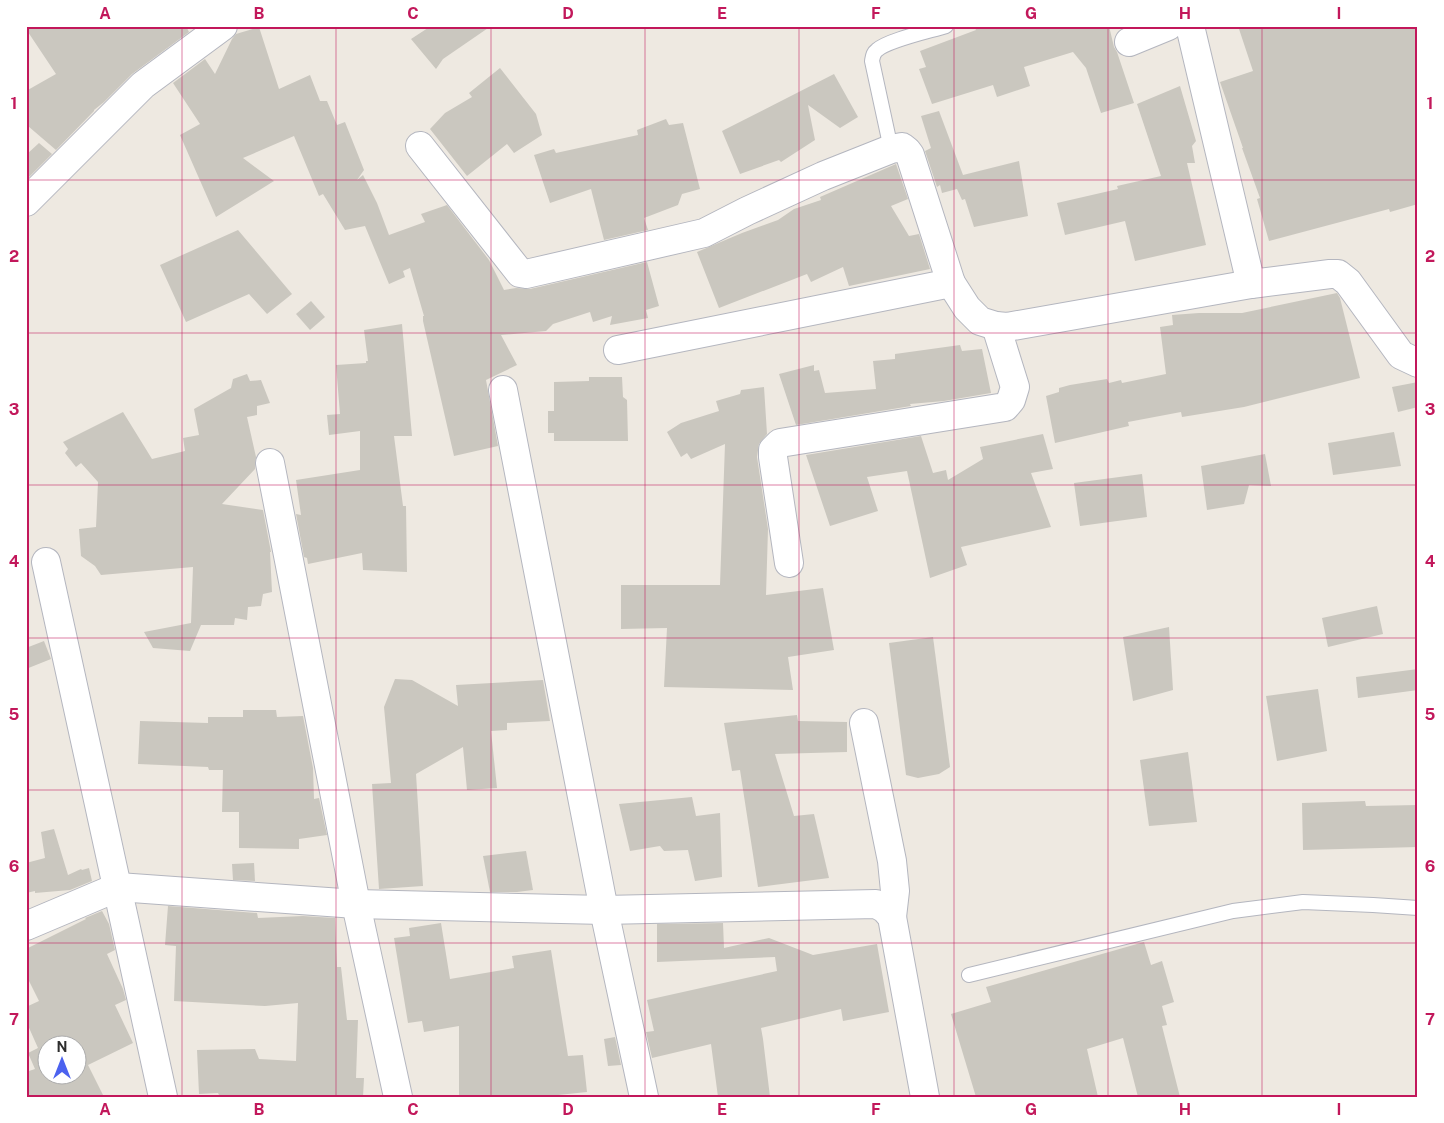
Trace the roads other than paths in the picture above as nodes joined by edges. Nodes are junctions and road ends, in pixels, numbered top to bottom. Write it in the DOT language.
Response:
graph roads {
  1 [pos="223,26"];
  2 [pos="946,26"];
  3 [pos="1168,26"];
  4 [pos="1190,26"];
  5 [pos="1129,42"];
  6 [pos="420,146"];
  7 [pos="891,149"];
  8 [pos="26,202"];
  9 [pos="950,282"];
  10 [pos="1251,284"];
  11 [pos="996,326"];
  12 [pos="618,350"];
  13 [pos="1418,362"];
  14 [pos="503,390"];
  15 [pos="270,463"];
  16 [pos="46,562"];
  17 [pos="789,563"];
  18 [pos="864,723"];
  19 [pos="118,887"];
  20 [pos="356,904"];
  21 [pos="1418,908"];
  22 [pos="604,910"];
  23 [pos="892,917"];
  24 [pos="26,926"];
  25 [pos="968,975"];
  26 [pos="163,1097"];
  27 [pos="398,1097"];
  28 [pos="644,1097"];
  29 [pos="925,1097"];
  1 -- 8 [label="street"];
  2 -- 7 [label="lane"];
  3 -- 5 [label="street"];
  4 -- 10 [label="street"];
  6 -- 7 [label="street"];
  7 -- 9 [label="street"];
  9 -- 11 [label="street"];
  9 -- 12 [label="street"];
  10 -- 11 [label="street"];
  10 -- 13 [label="street"];
  11 -- 17 [label="street"];
  14 -- 22 [label="street"];
  15 -- 20 [label="street"];
  16 -- 19 [label="street"];
  18 -- 23 [label="street"];
  19 -- 20 [label="street"];
  19 -- 24 [label="street"];
  19 -- 26 [label="street"];
  20 -- 22 [label="street"];
  20 -- 27 [label="street"];
  21 -- 25 [label="lane"];
  22 -- 23 [label="street"];
  22 -- 28 [label="street"];
  23 -- 29 [label="street"];
}
